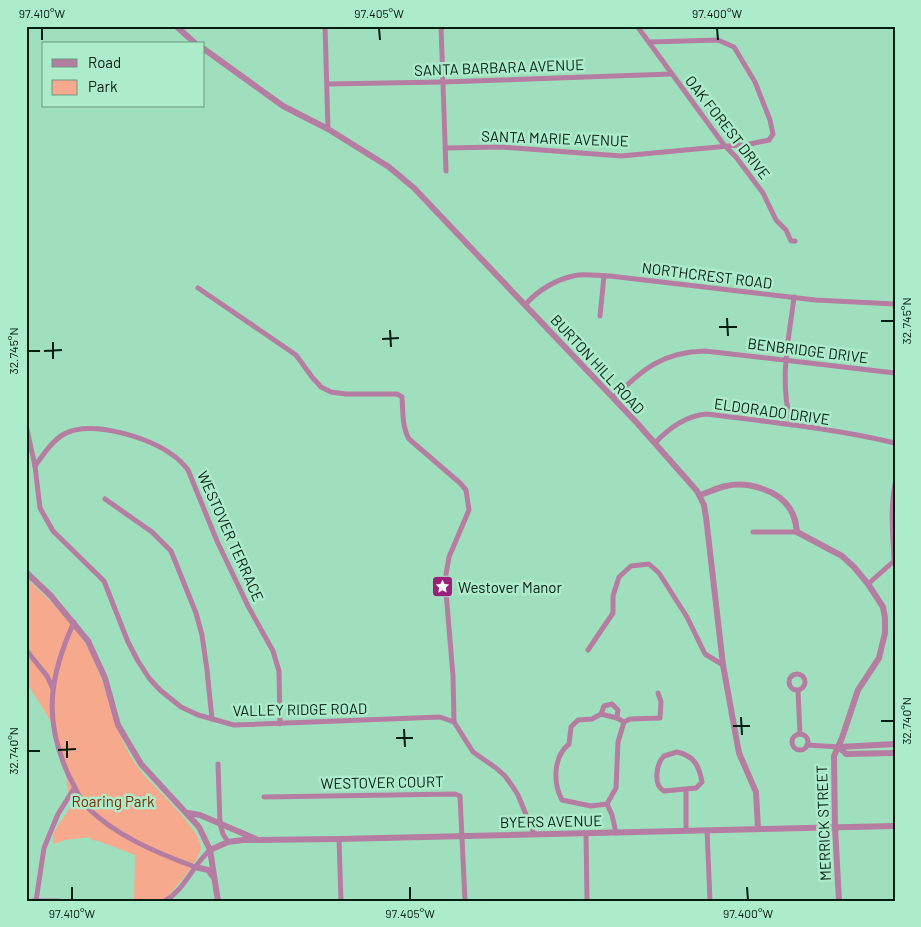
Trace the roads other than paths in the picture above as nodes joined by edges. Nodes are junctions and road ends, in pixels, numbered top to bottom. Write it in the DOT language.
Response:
graph roads {
  1 [pos="176,26"];
  2 [pos="325,26"];
  3 [pos="441,26"];
  4 [pos="637,26"];
  5 [pos="194,42"];
  6 [pos="650,42"];
  7 [pos="205,50"];
  8 [pos="671,74"];
  9 [pos="443,82"];
  10 [pos="327,84"];
  11 [pos="328,129"];
  12 [pos="724,145"];
  13 [pos="445,148"];
  14 [pos="446,171"];
  15 [pos="795,241"];
  16 [pos="604,276"];
  17 [pos="198,288"];
  18 [pos="794,297"];
  19 [pos="895,304"];
  20 [pos="525,305"];
  21 [pos="600,316"];
  22 [pos="787,360"];
  23 [pos="895,372"];
  24 [pos="613,398"];
  25 [pos="26,425"];
  26 [pos="792,425"];
  27 [pos="655,443"];
  28 [pos="895,443"];
  29 [pos="35,466"];
  30 [pos="895,484"];
  31 [pos="700,495"];
  32 [pos="105,499"];
  33 [pos="753,532"];
  34 [pos="797,532"];
  35 [pos="894,560"];
  36 [pos="26,572"];
  37 [pos="868,584"];
  38 [pos="74,622"];
  39 [pos="26,650"];
  40 [pos="588,650"];
  41 [pos="723,666"];
  42 [pos="53,690"];
  43 [pos="798,690"];
  44 [pos="658,693"];
  45 [pos="601,714"];
  46 [pos="616,718"];
  47 [pos="212,719"];
  48 [pos="454,722"];
  49 [pos="624,722"];
  50 [pos="280,724"];
  51 [pos="800,734"];
  52 [pos="895,744"];
  53 [pos="807,745"];
  54 [pos="839,747"];
  55 [pos="895,753"];
  56 [pos="218,764"];
  57 [pos="75,787"];
  58 [pos="686,790"];
  59 [pos="264,797"];
  60 [pos="607,804"];
  61 [pos="188,813"];
  62 [pos="220,824"];
  63 [pos="895,826"];
  64 [pos="835,827"];
  65 [pos="758,829"];
  66 [pos="686,830"];
  67 [pos="707,830"];
  68 [pos="616,832"];
  69 [pos="586,833"];
  70 [pos="534,834"];
  71 [pos="462,836"];
  72 [pos="339,839"];
  73 [pos="257,840"];
  74 [pos="228,842"];
  75 [pos="210,850"];
  76 [pos="195,868"];
  77 [pos="215,879"];
  78 [pos="32,901"];
  79 [pos="36,901"];
  80 [pos="59,901"];
  81 [pos="165,901"];
  82 [pos="218,901"];
  83 [pos="341,901"];
  84 [pos="465,901"];
  85 [pos="587,901"];
  86 [pos="710,901"];
  87 [pos="839,901"];
  1 -- 5 [label="street"];
  2 -- 10 [label="street"];
  3 -- 9 [label="street"];
  4 -- 6 [label="street, OAK FOREST DRIVE"];
  6 -- 8 [label="street, OAK FOREST DRIVE"];
  6 -- 12 [label="street, SANTA MARIE AVENUE"];
  7 -- 11 [label="street, BURTON HILL ROAD"];
  8 -- 9 [label="street, SANTA BARBARA AVENUE"];
  8 -- 12 [label="street, OAK FOREST DRIVE"];
  9 -- 10 [label="street, SANTA BARBARA AVENUE"];
  9 -- 13 [label="street"];
  10 -- 11 [label="street"];
  11 -- 20 [label="street, BURTON HILL ROAD"];
  12 -- 13 [label="street, SANTA MARIE AVENUE"];
  12 -- 15 [label="street, OAK FOREST DRIVE"];
  13 -- 14 [label="street"];
  16 -- 18 [label="street, NORTHCREST ROAD"];
  16 -- 20 [label="street, NORTHCREST ROAD"];
  16 -- 21 [label="street"];
  17 -- 48 [label="street"];
  18 -- 19 [label="street, NORTHCREST ROAD"];
  18 -- 22 [label="street"];
  20 -- 24 [label="street, BURTON HILL ROAD"];
  22 -- 23 [label="street, BENBRIDGE DRIVE"];
  22 -- 24 [label="street, BENBRIDGE DRIVE"];
  22 -- 26 [label="street"];
  24 -- 27 [label="street, BURTON HILL ROAD"];
  25 -- 29 [label="street, VALLEY RIDGE ROAD"];
  26 -- 27 [label="street, ELDORADO DRIVE"];
  26 -- 28 [label="street, ELDORADO DRIVE"];
  27 -- 31 [label="street, BURTON HILL ROAD"];
  29 -- 47 [label="street, VALLEY RIDGE ROAD"];
  29 -- 50 [label="street, WESTOVER TERRACE"];
  30 -- 35 [label="street"];
  31 -- 34 [label="street"];
  31 -- 41 [label="street, BURTON HILL ROAD"];
  32 -- 47 [label="street"];
  33 -- 34 [label="street"];
  34 -- 37 [label="street, MERRICK STREET"];
  35 -- 37 [label="street"];
  36 -- 38 [label="street"];
  37 -- 54 [label="street, MERRICK STREET"];
  38 -- 42 [label="street"];
  38 -- 61 [label="street"];
  39 -- 42 [label="street"];
  40 -- 41 [label="street"];
  41 -- 65 [label="street, BURTON HILL ROAD"];
  42 -- 57 [label="street"];
  43 -- 51 [label="street"];
  44 -- 49 [label="street"];
  45 -- 46 [label="street"];
  45 -- 46 [label="street"];
  45 -- 60 [label="street"];
  46 -- 49 [label="street"];
  47 -- 50 [label="street, VALLEY RIDGE ROAD"];
  48 -- 50 [label="street, VALLEY RIDGE ROAD"];
  48 -- 70 [label="street"];
  49 -- 60 [label="street"];
  51 -- 53 [label="street"];
  51 -- 53 [label="street"];
  52 -- 54 [label="street"];
  53 -- 54 [label="street"];
  54 -- 55 [label="street"];
  54 -- 64 [label="street, MERRICK STREET"];
  56 -- 62 [label="street"];
  57 -- 76 [label="street"];
  57 -- 79 [label="street"];
  58 -- 58 [label="street"];
  58 -- 66 [label="street"];
  59 -- 71 [label="street, WESTOVER COURT"];
  60 -- 68 [label="street"];
  61 -- 62 [label="street"];
  61 -- 75 [label="street"];
  62 -- 73 [label="street"];
  62 -- 74 [label="street"];
  63 -- 64 [label="street, BYERS AVENUE"];
  64 -- 65 [label="street, BYERS AVENUE"];
  64 -- 87 [label="street, MERRICK STREET"];
  65 -- 67 [label="street, BYERS AVENUE"];
  66 -- 67 [label="street, BYERS AVENUE"];
  66 -- 68 [label="street, BYERS AVENUE"];
  67 -- 86 [label="street"];
  68 -- 69 [label="street, BYERS AVENUE"];
  69 -- 70 [label="street, BYERS AVENUE"];
  69 -- 85 [label="street"];
  70 -- 71 [label="street, BYERS AVENUE"];
  71 -- 72 [label="street, BYERS AVENUE"];
  71 -- 84 [label="street"];
  72 -- 73 [label="street, BYERS AVENUE"];
  72 -- 83 [label="street"];
  73 -- 74 [label="street, BYERS AVENUE"];
  74 -- 75 [label="street, BYERS AVENUE"];
  75 -- 76 [label="street"];
  75 -- 77 [label="street"];
  76 -- 77 [label="street"];
  76 -- 81 [label="street"];
  77 -- 82 [label="street"];
  78 -- 79 [label="street"];
  79 -- 80 [label="street"];
}
